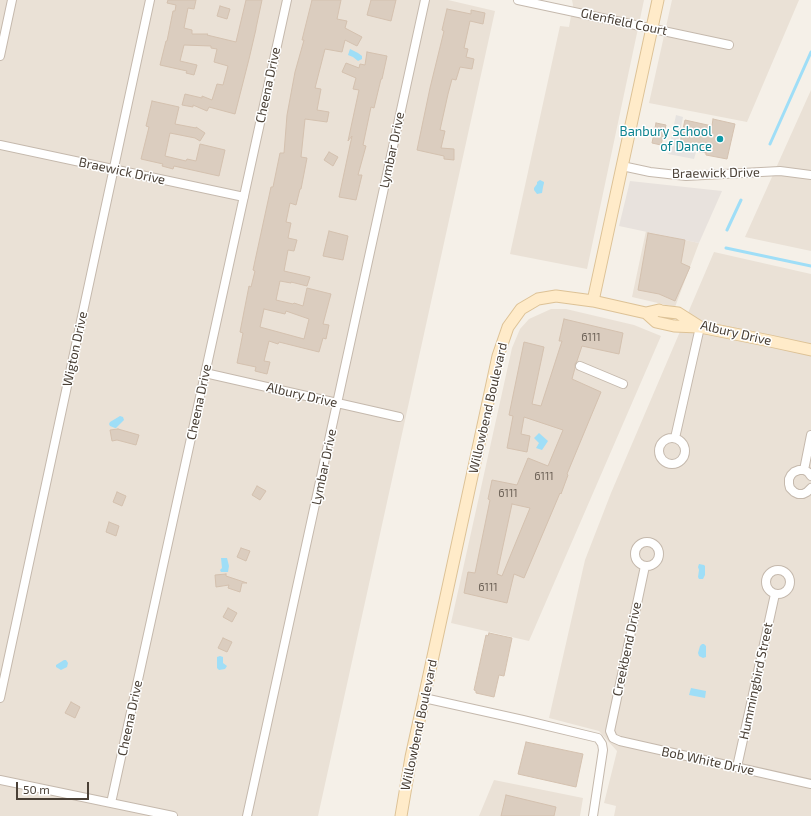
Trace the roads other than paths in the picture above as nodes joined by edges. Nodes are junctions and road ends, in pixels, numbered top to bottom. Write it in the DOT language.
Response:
graph roads {
  1 [pos="12,0"];
  2 [pos="150,0"];
  3 [pos="287,0"];
  4 [pos="425,0"];
  5 [pos="518,0"];
  6 [pos="658,0"];
  7 [pos="652,28"];
  8 [pos="730,45"];
  9 [pos="0,56"];
  10 [pos="0,145"];
  11 [pos="622,166"];
  12 [pos="114,169"];
  13 [pos="811,175"];
  14 [pos="244,197"];
  15 [pos="593,301"];
  16 [pos="700,327"];
  17 [pos="811,350"];
  18 [pos="580,366"];
  19 [pos="205,374"];
  20 [pos="623,384"];
  21 [pos="337,403"];
  22 [pos="400,417"];
  23 [pos="811,435"];
  24 [pos="674,438"];
  25 [pos="804,470"];
  26 [pos="811,476"];
  27 [pos="811,488"];
  28 [pos="645,566"];
  29 [pos="775,594"];
  30 [pos="0,698"];
  31 [pos="424,698"];
  32 [pos="610,731"];
  33 [pos="737,767"];
  34 [pos="0,780"];
  35 [pos="811,784"];
  36 [pos="111,803"];
  37 [pos="172,816"];
  38 [pos="247,816"];
  39 [pos="401,816"];
  40 [pos="593,816"];
  1 -- 9 [label="street"];
  2 -- 12 [label="street, Wigton Drive"];
  3 -- 14 [label="street, Cheena Drive"];
  4 -- 21 [label="street, Lymbar Drive"];
  5 -- 7 [label="street, Glenfield Court"];
  6 -- 7 [label="street"];
  7 -- 8 [label="street, Glenfield Court"];
  7 -- 11 [label="street"];
  10 -- 12 [label="street, Braewick Drive"];
  11 -- 13 [label="street, Braewick Drive"];
  11 -- 15 [label="street"];
  12 -- 14 [label="street, Braewick Drive"];
  12 -- 30 [label="street, Wigton Drive"];
  14 -- 19 [label="street, Cheena Drive"];
  15 -- 16 [label="street, Albury Drive"];
  15 -- 31 [label="street, Willowbend Boulevard"];
  16 -- 17 [label="street, Albury Drive"];
  16 -- 24 [label="street"];
  18 -- 20 [label="street"];
  19 -- 21 [label="street, Albury Drive"];
  19 -- 36 [label="street, Cheena Drive"];
  21 -- 22 [label="street, Albury Drive"];
  21 -- 38 [label="street, Lymbar Drive"];
  23 -- 25 [label="street"];
  25 -- 26 [label="street"];
  25 -- 27 [label="street"];
  28 -- 32 [label="street, Creekbend Drive"];
  29 -- 33 [label="street, Hummingbird Street"];
  31 -- 39 [label="street, Willowbend Boulevard"];
  31 -- 40 [label="street"];
  32 -- 33 [label="street, Bob White Drive"];
  33 -- 35 [label="street, Bob White Drive"];
  34 -- 36 [label="street"];
  36 -- 37 [label="street"];
}
